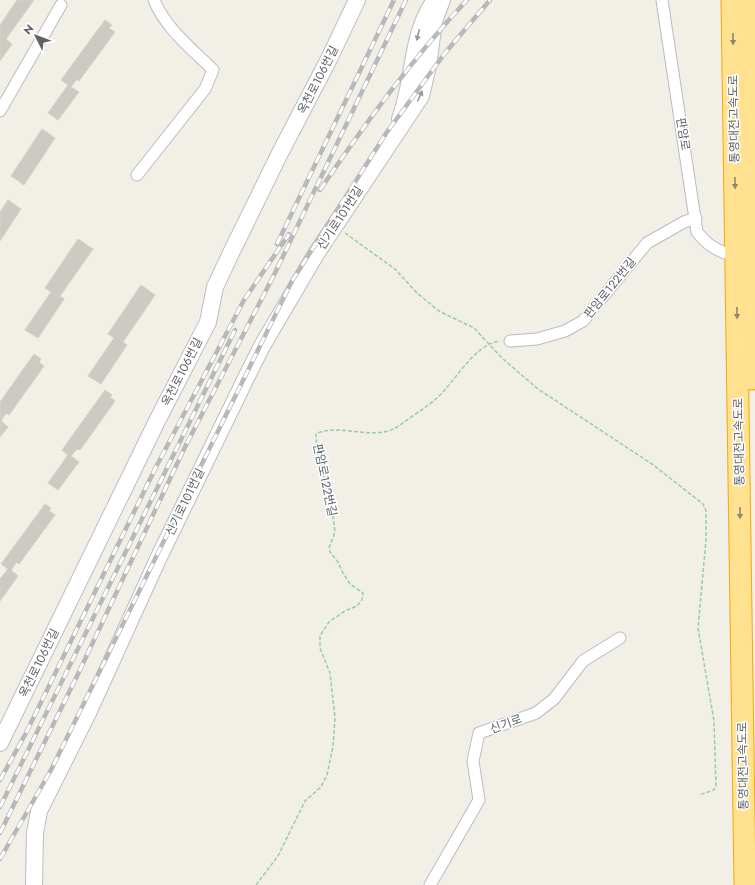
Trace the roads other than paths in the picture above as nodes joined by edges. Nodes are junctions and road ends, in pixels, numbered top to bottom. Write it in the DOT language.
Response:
graph roads {
  1 [pos="154,0"];
  2 [pos="357,0"];
  3 [pos="435,0"];
  4 [pos="442,0"];
  5 [pos="662,0"];
  6 [pos="732,0"];
  7 [pos="749,0"];
  8 [pos="61,4"];
  9 [pos="0,111"];
  10 [pos="391,140"];
  11 [pos="137,175"];
  12 [pos="696,218"];
  13 [pos="725,252"];
  14 [pos="510,341"];
  15 [pos="620,638"];
  16 [pos="755,684"];
  17 [pos="0,742"];
  18 [pos="34,885"];
  19 [pos="430,885"];
  20 [pos="745,885"];
  1 -- 11 [label="street"];
  2 -- 17 [label="street, 옥천로106번길"];
  3 -- 10 [label="street, one-way"];
  10 -- 4 [label="street, one-way"];
  5 -- 12 [label="street, 판암로"];
  6 -- 20 [label="highway, 통영대전고속도로, one-way"];
  7 -- 16 [label="highway, 통영대전고속도로"];
  8 -- 9 [label="street"];
  10 -- 18 [label="street, 신기로101번길"];
  12 -- 13 [label="street, 판암로"];
  12 -- 14 [label="street, 판암로122번길"];
  15 -- 19 [label="street, 신기로"];
}
